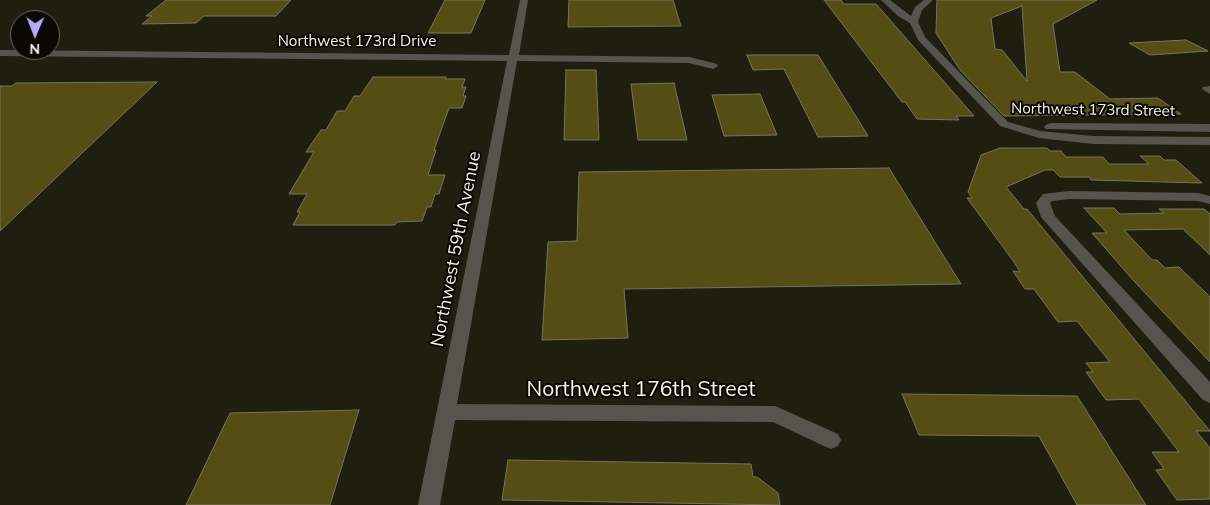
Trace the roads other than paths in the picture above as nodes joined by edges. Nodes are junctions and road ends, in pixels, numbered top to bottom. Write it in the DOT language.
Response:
graph roads {
  1 [pos="524,0"];
  2 [pos="885,0"];
  3 [pos="929,0"];
  4 [pos="914,22"];
  5 [pos="0,53"];
  6 [pos="513,57"];
  7 [pos="713,66"];
  8 [pos="1004,124"];
  9 [pos="1210,128"];
  10 [pos="1210,142"];
  11 [pos="1210,200"];
  12 [pos="1210,395"];
  13 [pos="445,412"];
  14 [pos="831,440"];
  15 [pos="429,505"];
  1 -- 6 [label="street, Northwest 59th Avenue"];
  2 -- 4 [label="street"];
  3 -- 4 [label="street"];
  4 -- 8 [label="street"];
  5 -- 6 [label="street, Northwest 173rd Drive"];
  6 -- 7 [label="street, Northwest 173rd Drive"];
  6 -- 13 [label="street, Northwest 59th Avenue"];
  8 -- 9 [label="street, Northwest 173rd Street"];
  8 -- 10 [label="street, Northwest 173rd Street"];
  11 -- 12 [label="street"];
  13 -- 14 [label="street, Northwest 176th Street"];
  13 -- 15 [label="street, Northwest 59th Avenue"];
}
